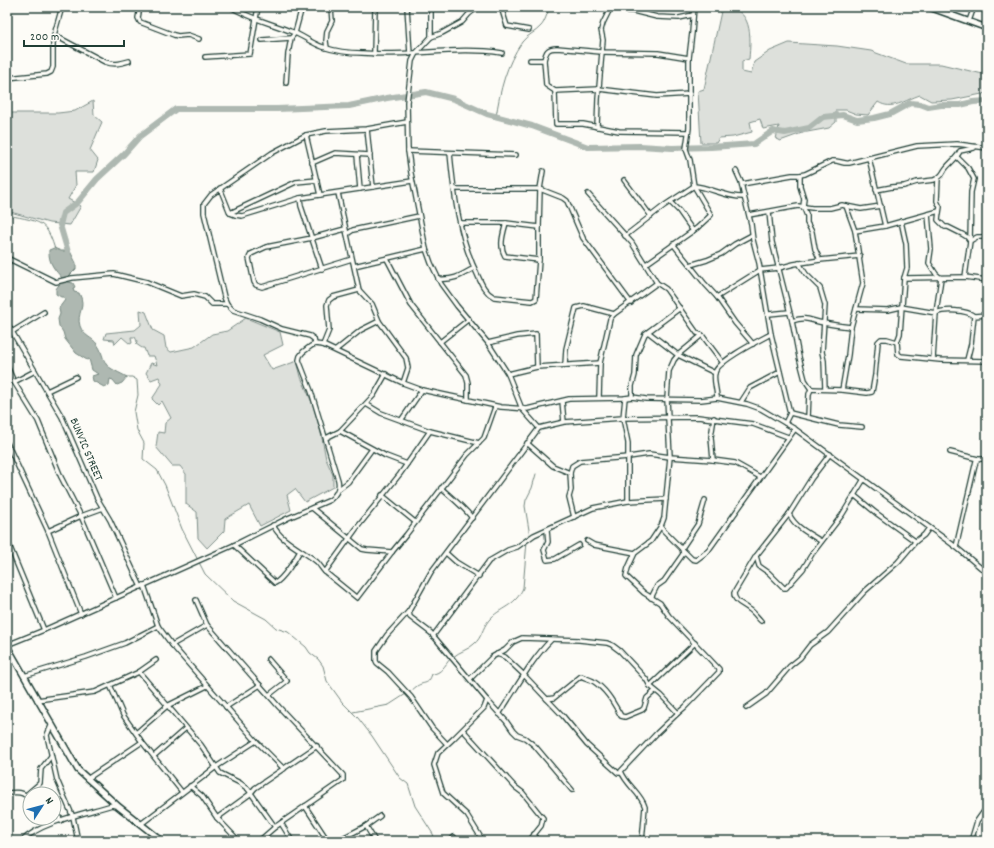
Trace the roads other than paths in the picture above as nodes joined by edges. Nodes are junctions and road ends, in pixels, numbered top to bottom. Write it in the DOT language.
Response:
graph roads {
  1 [pos="62,7"];
  2 [pos="140,7"];
  3 [pos="231,7"];
  4 [pos="258,7"];
  5 [pos="302,7"];
  6 [pos="331,7"];
  7 [pos="375,7"];
  8 [pos="407,7"];
  9 [pos="431,7"];
  10 [pos="469,7"];
  11 [pos="478,7"];
  12 [pos="501,7"];
  13 [pos="610,7"];
  14 [pos="694,7"];
  15 [pos="929,7"];
  16 [pos="974,7"];
  17 [pos="469,14"];
  18 [pos="693,15"];
  19 [pos="255,19"];
  20 [pos="969,21"];
  21 [pos="987,28"];
  22 [pos="529,30"];
  23 [pos="295,32"];
  24 [pos="54,35"];
  25 [pos="431,37"];
  26 [pos="291,38"];
  27 [pos="199,39"];
  28 [pos="262,40"];
  29 [pos="327,48"];
  30 [pos="601,52"];
  31 [pos="416,53"];
  32 [pos="502,53"];
  33 [pos="374,54"];
  34 [pos="410,54"];
  35 [pos="205,57"];
  36 [pos="689,58"];
  37 [pos="530,60"];
  38 [pos="544,60"];
  39 [pos="129,61"];
  40 [pos="7,78"];
  41 [pos="286,83"];
  42 [pos="598,89"];
  43 [pos="555,91"];
  44 [pos="690,94"];
  45 [pos="407,122"];
  46 [pos="597,127"];
  47 [pos="367,129"];
  48 [pos="688,132"];
  49 [pos="306,135"];
  50 [pos="976,147"];
  51 [pos="987,148"];
  52 [pos="408,151"];
  53 [pos="450,153"];
  54 [pos="357,155"];
  55 [pos="370,155"];
  56 [pos="516,155"];
  57 [pos="957,157"];
  58 [pos="869,158"];
  59 [pos="312,163"];
  60 [pos="543,171"];
  61 [pos="736,171"];
  62 [pos="800,175"];
  63 [pos="938,178"];
  64 [pos="317,180"];
  65 [pos="624,180"];
  66 [pos="412,181"];
  67 [pos="742,184"];
  68 [pos="694,186"];
  69 [pos="373,187"];
  70 [pos="220,188"];
  71 [pos="360,189"];
  72 [pos="454,189"];
  73 [pos="540,189"];
  74 [pos="876,190"];
  75 [pos="338,193"];
  76 [pos="588,194"];
  77 [pos="320,195"];
  78 [pos="300,198"];
  79 [pos="744,198"];
  80 [pos="670,202"];
  81 [pos="803,206"];
  82 [pos="846,206"];
  83 [pos="881,206"];
  84 [pos="769,212"];
  85 [pos="230,213"];
  86 [pos="928,214"];
  87 [pos="749,215"];
  88 [pos="419,216"];
  89 [pos="651,216"];
  90 [pos="938,220"];
  91 [pos="901,221"];
  92 [pos="460,223"];
  93 [pos="506,223"];
  94 [pos="538,226"];
  95 [pos="885,226"];
  96 [pos="346,231"];
  97 [pos="693,231"];
  98 [pos="855,231"];
  99 [pos="752,235"];
  100 [pos="625,236"];
  101 [pos="987,237"];
  102 [pos="312,238"];
  103 [pos="970,241"];
  104 [pos="673,244"];
  105 [pos="426,249"];
  106 [pos="860,256"];
  107 [pos="8,259"];
  108 [pos="352,259"];
  109 [pos="387,259"];
  110 [pos="539,260"];
  111 [pos="820,260"];
  112 [pos="799,263"];
  113 [pos="646,264"];
  114 [pos="690,265"];
  115 [pos="7,266"];
  116 [pos="354,266"];
  117 [pos="474,268"];
  118 [pos="779,268"];
  119 [pos="322,269"];
  120 [pos="760,270"];
  121 [pos="965,277"];
  122 [pos="904,278"];
  123 [pos="941,278"];
  124 [pos="438,279"];
  125 [pos="987,280"];
  126 [pos="657,283"];
  127 [pos="359,290"];
  128 [pos="717,297"];
  129 [pos="631,303"];
  130 [pos="227,304"];
  131 [pos="901,307"];
  132 [pos="680,308"];
  133 [pos="856,309"];
  134 [pos="44,312"];
  135 [pos="790,312"];
  136 [pos="614,314"];
  137 [pos="769,314"];
  138 [pos="936,314"];
  139 [pos="987,315"];
  140 [pos="974,316"];
  141 [pos="469,320"];
  142 [pos="792,320"];
  143 [pos="379,321"];
  144 [pos="7,323"];
  145 [pos="823,323"];
  146 [pos="851,327"];
  147 [pos="12,332"];
  148 [pos="648,332"];
  149 [pos="771,334"];
  150 [pos="7,335"];
  151 [pos="702,335"];
  152 [pos="440,342"];
  153 [pos="897,342"];
  154 [pos="488,343"];
  155 [pos="315,344"];
  156 [pos="753,344"];
  157 [pos="323,345"];
  158 [pos="336,350"];
  159 [pos="678,355"];
  160 [pos="933,359"];
  161 [pos="967,360"];
  162 [pos="987,362"];
  163 [pos="600,363"];
  164 [pos="723,363"];
  165 [pos="565,365"];
  166 [pos="7,366"];
  167 [pos="537,367"];
  168 [pos="35,371"];
  169 [pos="780,372"];
  170 [pos="715,373"];
  171 [pos="386,374"];
  172 [pos="508,374"];
  173 [pos="76,377"];
  174 [pos="14,382"];
  175 [pos="404,383"];
  176 [pos="811,389"];
  177 [pos="825,389"];
  178 [pos="422,390"];
  179 [pos="842,390"];
  180 [pos="47,391"];
  181 [pos="468,394"];
  182 [pos="632,397"];
  183 [pos="599,398"];
  184 [pos="625,398"];
  185 [pos="718,398"];
  186 [pos="463,399"];
  187 [pos="667,399"];
  188 [pos="468,400"];
  189 [pos="562,401"];
  190 [pos="741,402"];
  191 [pos="366,404"];
  192 [pos="495,407"];
  193 [pos="522,409"];
  194 [pos="790,413"];
  195 [pos="808,417"];
  196 [pos="623,418"];
  197 [pos="668,418"];
  198 [pos="714,418"];
  199 [pos="402,419"];
  200 [pos="564,422"];
  201 [pos="785,422"];
  202 [pos="862,427"];
  203 [pos="539,428"];
  204 [pos="795,429"];
  205 [pos="340,431"];
  206 [pos="430,431"];
  207 [pos="788,437"];
  208 [pos="326,438"];
  209 [pos="527,442"];
  210 [pos="480,443"];
  211 [pos="7,444"];
  212 [pos="372,449"];
  213 [pos="950,452"];
  214 [pos="830,454"];
  215 [pos="629,457"];
  216 [pos="670,457"];
  217 [pos="978,459"];
  218 [pos="987,459"];
  219 [pos="713,460"];
  220 [pos="407,464"];
  221 [pos="570,473"];
  222 [pos="760,477"];
  223 [pos="864,479"];
  224 [pos="441,488"];
  225 [pos="338,489"];
  226 [pos="382,495"];
  227 [pos="854,495"];
  228 [pos="666,499"];
  229 [pos="705,500"];
  230 [pos="628,501"];
  231 [pos="103,508"];
  232 [pos="312,508"];
  233 [pos="789,514"];
  234 [pos="80,516"];
  235 [pos="574,517"];
  236 [pos="472,518"];
  237 [pos="415,522"];
  238 [pos="273,525"];
  239 [pos="661,526"];
  240 [pos="929,528"];
  241 [pos="547,530"];
  242 [pos="48,531"];
  243 [pos="7,540"];
  244 [pos="349,540"];
  245 [pos="821,541"];
  246 [pos="916,541"];
  247 [pos="587,542"];
  248 [pos="579,544"];
  249 [pos="234,545"];
  250 [pos="956,547"];
  251 [pos="682,548"];
  252 [pos="300,551"];
  253 [pos="392,552"];
  254 [pos="446,553"];
  255 [pos="635,553"];
  256 [pos="756,556"];
  257 [pos="987,571"];
  258 [pos="325,572"];
  259 [pos="479,576"];
  260 [pos="143,586"];
  261 [pos="116,598"];
  262 [pos="651,598"];
  263 [pos="196,600"];
  264 [pos="409,611"];
  265 [pos="81,614"];
  266 [pos="761,621"];
  267 [pos="208,625"];
  268 [pos="158,626"];
  269 [pos="44,630"];
  270 [pos="433,636"];
  271 [pos="551,640"];
  272 [pos="694,643"];
  273 [pos="172,645"];
  274 [pos="7,646"];
  275 [pos="497,654"];
  276 [pos="268,659"];
  277 [pos="156,660"];
  278 [pos="139,672"];
  279 [pos="524,675"];
  280 [pos="24,676"];
  281 [pos="470,679"];
  282 [pos="110,685"];
  283 [pos="260,685"];
  284 [pos="207,686"];
  285 [pos="650,686"];
  286 [pos="655,691"];
  287 [pos="269,695"];
  288 [pos="547,699"];
  289 [pos="38,700"];
  290 [pos="487,700"];
  291 [pos="167,706"];
  292 [pos="226,707"];
  293 [pos="746,708"];
  294 [pos="678,713"];
  295 [pos="500,714"];
  296 [pos="52,726"];
  297 [pos="186,728"];
  298 [pos="463,730"];
  299 [pos="136,733"];
  300 [pos="256,740"];
  301 [pos="142,742"];
  302 [pos="447,744"];
  303 [pos="317,746"];
  304 [pos="51,756"];
  305 [pos="154,756"];
  306 [pos="216,767"];
  307 [pos="284,769"];
  308 [pos="622,773"];
  309 [pos="87,779"];
  310 [pos="36,786"];
  311 [pos="190,786"];
  312 [pos="572,790"];
  313 [pos="182,792"];
  314 [pos="7,793"];
  315 [pos="22,793"];
  316 [pos="250,794"];
  317 [pos="305,806"];
  318 [pos="119,807"];
  319 [pos="987,807"];
  320 [pos="380,816"];
  321 [pos="73,817"];
  322 [pos="217,818"];
  323 [pos="62,821"];
  324 [pos="281,823"];
  325 [pos="141,824"];
  326 [pos="45,826"];
  327 [pos="366,826"];
  328 [pos="275,827"];
  329 [pos="534,834"];
  330 [pos="454,836"];
  331 [pos="22,841"];
  332 [pos="78,841"];
  333 [pos="162,841"];
  334 [pos="239,841"];
  335 [pos="259,841"];
  336 [pos="292,841"];
  337 [pos="328,841"];
  338 [pos="337,841"];
  339 [pos="375,841"];
  340 [pos="450,841"];
  341 [pos="483,841"];
  342 [pos="530,841"];
  343 [pos="537,841"];
  344 [pos="642,841"];
  345 [pos="971,841"];
  1 -- 24 [label="street"];
  2 -- 27 [label="street"];
  3 -- 19 [label="street"];
  4 -- 19 [label="street"];
  5 -- 23 [label="street"];
  6 -- 29 [label="street"];
  7 -- 33 [label="street"];
  8 -- 34 [label="street"];
  9 -- 25 [label="street"];
  10 -- 17 [label="street"];
  11 -- 17 [label="street"];
  12 -- 22 [label="street"];
  13 -- 18 [label="street"];
  13 -- 30 [label="street"];
  14 -- 18 [label="street"];
  15 -- 20 [label="main road"];
  16 -- 20 [label="street"];
  17 -- 25 [label="street"];
  18 -- 36 [label="street"];
  19 -- 23 [label="street"];
  19 -- 35 [label="street"];
  20 -- 21 [label="main road"];
  23 -- 26 [label="street"];
  23 -- 29 [label="street"];
  24 -- 39 [label="street"];
  24 -- 40 [label="street"];
  25 -- 31 [label="street"];
  26 -- 28 [label="street"];
  26 -- 41 [label="street"];
  29 -- 33 [label="street"];
  30 -- 36 [label="street"];
  30 -- 38 [label="street"];
  30 -- 42 [label="street"];
  31 -- 32 [label="street"];
  31 -- 34 [label="street"];
  31 -- 45 [label="street"];
  33 -- 34 [label="street"];
  36 -- 44 [label="street"];
  37 -- 38 [label="street"];
  38 -- 43 [label="street"];
  42 -- 43 [label="street"];
  42 -- 44 [label="street"];
  42 -- 46 [label="street"];
  43 -- 46 [label="street"];
  44 -- 48 [label="street"];
  45 -- 47 [label="street"];
  45 -- 52 [label="street"];
  46 -- 48 [label="street"];
  47 -- 49 [label="street"];
  47 -- 55 [label="street"];
  48 -- 68 [label="street"];
  49 -- 59 [label="street"];
  49 -- 70 [label="street"];
  50 -- 51 [label="street"];
  50 -- 57 [label="street"];
  50 -- 58 [label="street"];
  52 -- 53 [label="street"];
  52 -- 66 [label="street"];
  53 -- 56 [label="street"];
  53 -- 72 [label="street"];
  54 -- 55 [label="street"];
  54 -- 59 [label="street"];
  54 -- 71 [label="street"];
  55 -- 69 [label="street"];
  57 -- 63 [label="street"];
  57 -- 103 [label="street"];
  58 -- 62 [label="street"];
  58 -- 74 [label="street"];
  59 -- 64 [label="street"];
  60 -- 73 [label="street"];
  61 -- 67 [label="street"];
  62 -- 67 [label="street"];
  62 -- 81 [label="street"];
  63 -- 74 [label="street"];
  63 -- 90 [label="street"];
  64 -- 77 [label="street"];
  64 -- 85 [label="street"];
  65 -- 89 [label="street"];
  66 -- 69 [label="street"];
  66 -- 88 [label="street"];
  67 -- 79 [label="street"];
  68 -- 79 [label="street"];
  68 -- 80 [label="street"];
  68 -- 97 [label="street"];
  69 -- 71 [label="street"];
  70 -- 85 [label="street"];
  70 -- 130 [label="street"];
  71 -- 75 [label="street"];
  72 -- 73 [label="street"];
  72 -- 92 [label="street"];
  73 -- 94 [label="street"];
  73 -- 129 [label="street"];
  74 -- 83 [label="street"];
  75 -- 77 [label="street"];
  75 -- 96 [label="street"];
  76 -- 100 [label="street"];
  77 -- 78 [label="street"];
  78 -- 85 [label="street"];
  78 -- 102 [label="street"];
  79 -- 87 [label="street"];
  80 -- 89 [label="street"];
  80 -- 97 [label="street"];
  81 -- 82 [label="street"];
  81 -- 84 [label="street"];
  81 -- 111 [label="street"];
  82 -- 83 [label="street"];
  82 -- 98 [label="street"];
  83 -- 95 [label="street"];
  84 -- 87 [label="street"];
  84 -- 118 [label="street"];
  86 -- 90 [label="street"];
  86 -- 91 [label="street"];
  86 -- 123 [label="street"];
  87 -- 99 [label="street"];
  88 -- 96 [label="street"];
  88 -- 105 [label="street"];
  89 -- 100 [label="street"];
  90 -- 103 [label="street"];
  91 -- 95 [label="street"];
  91 -- 122 [label="street"];
  92 -- 93 [label="street"];
  92 -- 117 [label="street"];
  93 -- 94 [label="street"];
  93 -- 110 [label="street"];
  94 -- 110 [label="street"];
  95 -- 98 [label="street"];
  96 -- 102 [label="street"];
  96 -- 108 [label="street"];
  97 -- 104 [label="street"];
  98 -- 106 [label="street"];
  99 -- 114 [label="street"];
  99 -- 120 [label="street"];
  100 -- 113 [label="street"];
  101 -- 103 [label="street"];
  102 -- 119 [label="street"];
  102 -- 119 [label="street"];
  103 -- 121 [label="street"];
  104 -- 113 [label="street"];
  104 -- 114 [label="street"];
  105 -- 109 [label="street"];
  105 -- 124 [label="street"];
  106 -- 111 [label="street"];
  106 -- 133 [label="street"];
  107 -- 115 [label="street"];
  107 -- 130 [label="street"];
  108 -- 116 [label="street"];
  108 -- 119 [label="street"];
  109 -- 116 [label="street"];
  109 -- 152 [label="street"];
  110 -- 117 [label="street"];
  111 -- 112 [label="street"];
  112 -- 118 [label="street"];
  112 -- 145 [label="street"];
  113 -- 126 [label="street"];
  114 -- 128 [label="street"];
  116 -- 127 [label="street"];
  117 -- 124 [label="street"];
  118 -- 120 [label="street"];
  118 -- 135 [label="street"];
  120 -- 128 [label="street"];
  120 -- 137 [label="street"];
  121 -- 123 [label="street"];
  121 -- 125 [label="street"];
  122 -- 123 [label="street"];
  122 -- 131 [label="street"];
  123 -- 138 [label="street"];
  124 -- 141 [label="street"];
  126 -- 129 [label="street"];
  126 -- 132 [label="street"];
  127 -- 143 [label="street"];
  127 -- 157 [label="street"];
  128 -- 156 [label="street"];
  129 -- 136 [label="street"];
  130 -- 155 [label="street"];
  131 -- 133 [label="street"];
  131 -- 138 [label="street"];
  131 -- 153 [label="street"];
  132 -- 148 [label="street"];
  132 -- 151 [label="street"];
  133 -- 146 [label="street"];
  134 -- 147 [label="street"];
  135 -- 137 [label="street"];
  135 -- 142 [label="street"];
  136 -- 163 [label="street"];
  136 -- 165 [label="street"];
  137 -- 149 [label="street"];
  138 -- 140 [label="street"];
  138 -- 160 [label="street"];
  139 -- 140 [label="street"];
  140 -- 161 [label="street"];
  141 -- 152 [label="street"];
  141 -- 154 [label="street"];
  142 -- 145 [label="street"];
  142 -- 176 [label="street"];
  143 -- 158 [label="street"];
  143 -- 175 [label="street"];
  144 -- 147 [label="street, BUNVIC STREET"];
  145 -- 146 [label="street"];
  145 -- 177 [label="street"];
  146 -- 179 [label="street"];
  147 -- 150 [label="street"];
  147 -- 168 [label="street, BUNVIC STREET"];
  148 -- 159 [label="street"];
  148 -- 182 [label="street"];
  149 -- 156 [label="street"];
  149 -- 169 [label="street"];
  151 -- 159 [label="street"];
  151 -- 164 [label="street"];
  152 -- 181 [label="street"];
  153 -- 160 [label="street"];
  153 -- 179 [label="street"];
  154 -- 167 [label="street"];
  154 -- 172 [label="street"];
  155 -- 157 [label="street"];
  155 -- 208 [label="street"];
  156 -- 164 [label="street"];
  157 -- 158 [label="street"];
  158 -- 171 [label="street"];
  159 -- 170 [label="street"];
  159 -- 187 [label="street"];
  160 -- 161 [label="street"];
  161 -- 162 [label="street"];
  163 -- 165 [label="street"];
  163 -- 183 [label="street"];
  164 -- 170 [label="street"];
  165 -- 167 [label="street"];
  166 -- 174 [label="street"];
  167 -- 172 [label="street"];
  168 -- 174 [label="street"];
  168 -- 180 [label="street, BUNVIC STREET"];
  169 -- 190 [label="street"];
  169 -- 194 [label="street"];
  170 -- 185 [label="street"];
  171 -- 175 [label="street"];
  171 -- 191 [label="street"];
  172 -- 193 [label="street"];
  173 -- 180 [label="street"];
  174 -- 234 [label="street"];
  175 -- 178 [label="street"];
  176 -- 177 [label="street"];
  176 -- 195 [label="street"];
  177 -- 179 [label="street"];
  178 -- 186 [label="street"];
  178 -- 199 [label="street"];
  180 -- 231 [label="street, BUNVIC STREET"];
  181 -- 186 [label="street"];
  181 -- 188 [label="street"];
  182 -- 184 [label="street"];
  182 -- 187 [label="street"];
  183 -- 184 [label="street"];
  183 -- 189 [label="street"];
  184 -- 196 [label="street"];
  185 -- 187 [label="street"];
  185 -- 190 [label="street"];
  186 -- 188 [label="street"];
  187 -- 197 [label="street"];
  188 -- 192 [label="street"];
  189 -- 193 [label="street"];
  189 -- 200 [label="street"];
  190 -- 201 [label="street"];
  191 -- 199 [label="street"];
  191 -- 205 [label="street"];
  192 -- 193 [label="street"];
  192 -- 210 [label="street"];
  193 -- 203 [label="street"];
  194 -- 195 [label="street"];
  194 -- 201 [label="street"];
  195 -- 202 [label="street"];
  196 -- 197 [label="street"];
  196 -- 200 [label="street"];
  196 -- 215 [label="street"];
  197 -- 198 [label="street"];
  197 -- 216 [label="street"];
  198 -- 207 [label="street"];
  198 -- 219 [label="street"];
  199 -- 206 [label="street"];
  200 -- 203 [label="street"];
  201 -- 204 [label="street"];
  203 -- 209 [label="street"];
  204 -- 207 [label="street"];
  204 -- 214 [label="street"];
  205 -- 208 [label="street"];
  205 -- 212 [label="street"];
  206 -- 210 [label="street"];
  206 -- 220 [label="street"];
  207 -- 222 [label="street"];
  208 -- 225 [label="street"];
  209 -- 221 [label="street"];
  209 -- 236 [label="street"];
  210 -- 224 [label="street"];
  211 -- 242 [label="street"];
  212 -- 220 [label="street"];
  212 -- 225 [label="street"];
  213 -- 217 [label="street"];
  214 -- 223 [label="street"];
  214 -- 233 [label="street"];
  215 -- 216 [label="street"];
  215 -- 221 [label="street"];
  215 -- 230 [label="street"];
  216 -- 219 [label="street"];
  216 -- 228 [label="street"];
  217 -- 218 [label="street"];
  217 -- 250 [label="street"];
  219 -- 222 [label="street"];
  220 -- 226 [label="street"];
  221 -- 235 [label="street"];
  222 -- 251 [label="street"];
  223 -- 227 [label="street"];
  223 -- 240 [label="street"];
  224 -- 236 [label="street"];
  224 -- 237 [label="street"];
  225 -- 232 [label="street"];
  226 -- 237 [label="street"];
  226 -- 244 [label="street"];
  227 -- 245 [label="street"];
  227 -- 246 [label="street"];
  228 -- 230 [label="street"];
  228 -- 239 [label="street"];
  229 -- 251 [label="street"];
  230 -- 235 [label="street"];
  231 -- 234 [label="street"];
  231 -- 260 [label="street, BUNVIC STREET"];
  232 -- 238 [label="street"];
  232 -- 244 [label="street"];
  233 -- 245 [label="street"];
  233 -- 256 [label="street"];
  234 -- 242 [label="street"];
  234 -- 261 [label="street"];
  235 -- 241 [label="street"];
  236 -- 254 [label="street"];
  237 -- 253 [label="street"];
  238 -- 249 [label="street"];
  238 -- 252 [label="street"];
  239 -- 251 [label="street"];
  239 -- 255 [label="street"];
  240 -- 246 [label="street"];
  240 -- 250 [label="street"];
  241 -- 248 [label="street"];
  241 -- 259 [label="street"];
  242 -- 265 [label="street"];
  243 -- 269 [label="street"];
  244 -- 253 [label="street"];
  244 -- 258 [label="street"];
  245 -- 256 [label="street"];
  246 -- 293 [label="street"];
  247 -- 255 [label="street"];
  249 -- 252 [label="street"];
  249 -- 260 [label="street"];
  250 -- 257 [label="street"];
  251 -- 262 [label="street"];
  252 -- 258 [label="street"];
  253 -- 258 [label="street"];
  254 -- 259 [label="street"];
  254 -- 264 [label="street"];
  255 -- 262 [label="street"];
  256 -- 266 [label="street"];
  259 -- 270 [label="street"];
  260 -- 261 [label="street"];
  260 -- 268 [label="street, BUNVIC STREET"];
  261 -- 265 [label="street"];
  262 -- 272 [label="street"];
  263 -- 267 [label="street"];
  264 -- 270 [label="street"];
  264 -- 302 [label="street"];
  265 -- 269 [label="street"];
  267 -- 273 [label="street"];
  267 -- 283 [label="street"];
  268 -- 273 [label="street, BUNVIC STREET"];
  268 -- 280 [label="street"];
  269 -- 274 [label="street"];
  270 -- 281 [label="street"];
  271 -- 275 [label="street"];
  271 -- 279 [label="street"];
  271 -- 285 [label="street"];
  272 -- 285 [label="street"];
  272 -- 294 [label="street"];
  273 -- 284 [label="street, BUNVIC STREET"];
  274 -- 280 [label="main road"];
  275 -- 279 [label="street"];
  275 -- 281 [label="street"];
  276 -- 287 [label="street"];
  277 -- 278 [label="street"];
  278 -- 282 [label="street"];
  278 -- 291 [label="street"];
  279 -- 288 [label="street"];
  279 -- 295 [label="street"];
  280 -- 289 [label="main road"];
  281 -- 290 [label="street"];
  282 -- 289 [label="street"];
  282 -- 299 [label="street"];
  283 -- 287 [label="street"];
  283 -- 292 [label="street"];
  284 -- 291 [label="street"];
  284 -- 292 [label="street, BUNVIC STREET"];
  285 -- 286 [label="street"];
  286 -- 288 [label="street"];
  286 -- 294 [label="street"];
  287 -- 303 [label="street"];
  288 -- 308 [label="street"];
  289 -- 296 [label="main road"];
  290 -- 295 [label="street"];
  290 -- 298 [label="street"];
  291 -- 297 [label="street"];
  291 -- 299 [label="street"];
  292 -- 300 [label="street, BUNVIC STREET"];
  294 -- 308 [label="street"];
  295 -- 312 [label="street"];
  296 -- 304 [label="street"];
  296 -- 309 [label="main road"];
  297 -- 305 [label="street"];
  297 -- 306 [label="street"];
  298 -- 302 [label="street"];
  298 -- 329 [label="street"];
  299 -- 301 [label="street"];
  300 -- 306 [label="street"];
  300 -- 307 [label="street, BUNVIC STREET"];
  301 -- 305 [label="street"];
  301 -- 309 [label="street"];
  302 -- 341 [label="street"];
  303 -- 307 [label="street"];
  303 -- 317 [label="street"];
  304 -- 310 [label="street"];
  304 -- 321 [label="street"];
  305 -- 313 [label="street"];
  306 -- 311 [label="street"];
  306 -- 316 [label="street"];
  307 -- 316 [label="street"];
  308 -- 344 [label="street"];
  309 -- 318 [label="main road"];
  311 -- 313 [label="street"];
  311 -- 322 [label="street"];
  313 -- 325 [label="street"];
  314 -- 315 [label="street"];
  316 -- 322 [label="street"];
  316 -- 328 [label="street"];
  317 -- 324 [label="street"];
  317 -- 337 [label="street"];
  318 -- 321 [label="street"];
  318 -- 325 [label="main road"];
  319 -- 345 [label="street"];
  320 -- 327 [label="street"];
  321 -- 323 [label="street"];
  321 -- 332 [label="street"];
  322 -- 334 [label="street"];
  324 -- 328 [label="street"];
  324 -- 336 [label="street"];
  325 -- 333 [label="main road"];
  326 -- 331 [label="street"];
  327 -- 338 [label="street"];
  327 -- 339 [label="street"];
  328 -- 335 [label="street"];
  329 -- 342 [label="street"];
  329 -- 343 [label="street"];
  330 -- 340 [label="street"];
}
